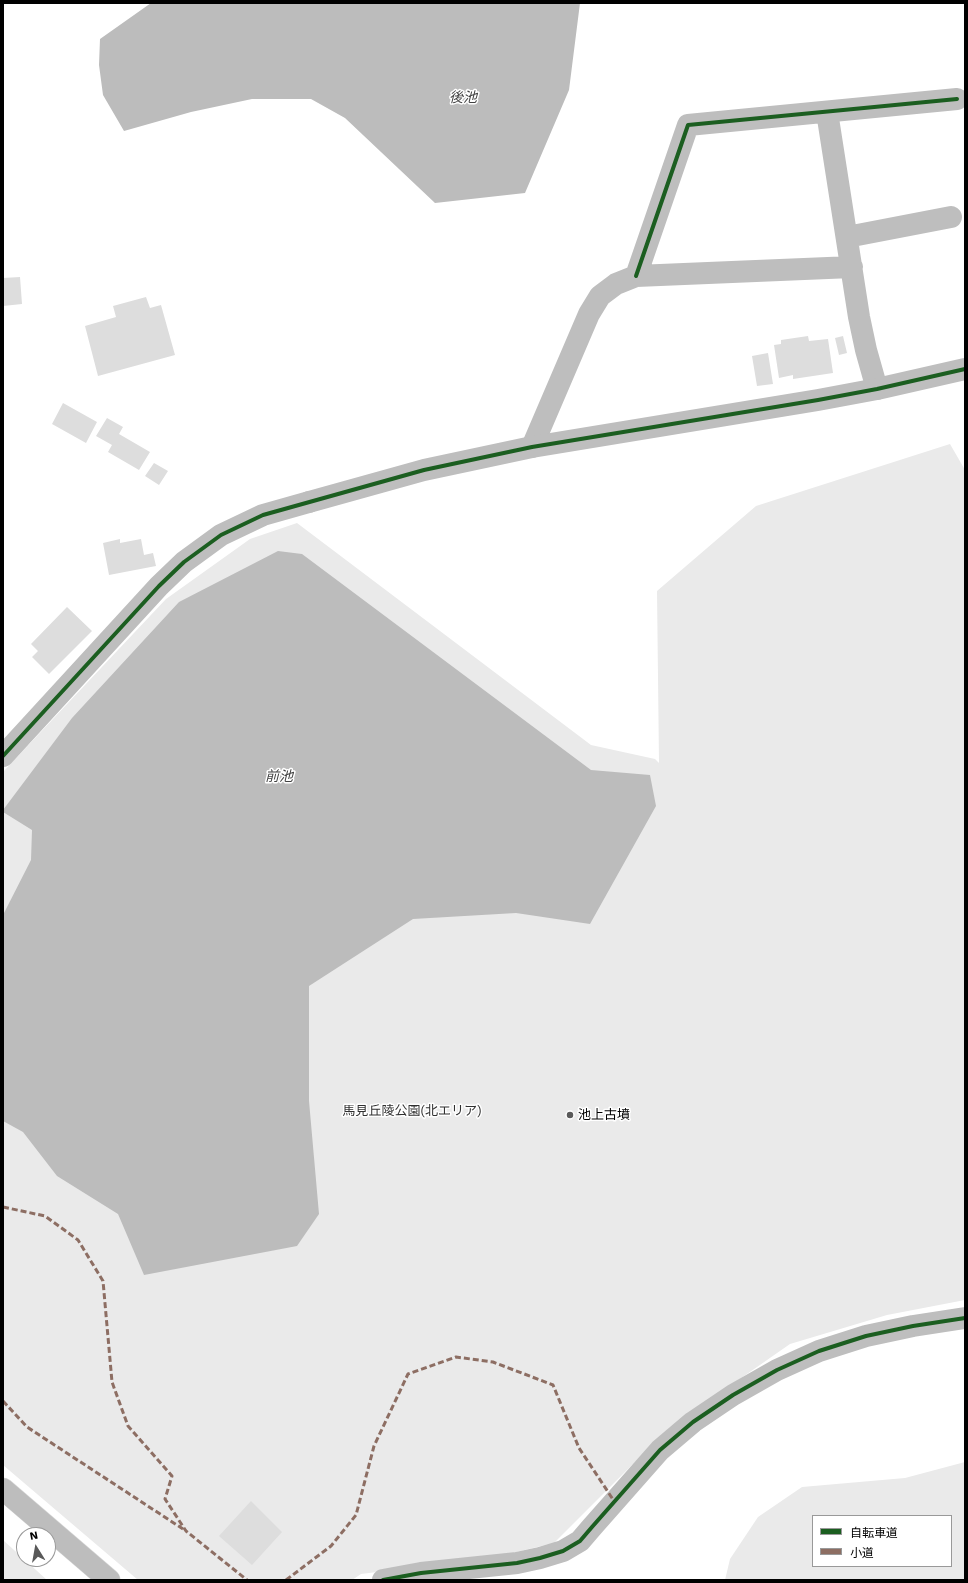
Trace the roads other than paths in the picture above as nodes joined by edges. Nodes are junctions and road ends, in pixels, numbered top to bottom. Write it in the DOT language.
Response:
graph roads {
  1 [pos="957,99"];
  2 [pos="827,112"];
  3 [pos="951,217"];
  4 [pos="848,237"];
  5 [pos="852,268"];
  6 [pos="636,276"];
  7 [pos="965,370"];
  8 [pos="877,389"];
  9 [pos="532,447"];
  10 [pos="3,756"];
  11 [pos="965,1318"];
  12 [pos="3,1489"];
  13 [pos="109,1580"];
  14 [pos="383,1580"];
  1 -- 2 [label="street"];
  2 -- 4 [label="street"];
  2 -- 6 [label="street"];
  3 -- 4 [label="street"];
  4 -- 5 [label="street"];
  5 -- 6 [label="street"];
  5 -- 8 [label="street"];
  6 -- 9 [label="street"];
  7 -- 8 [label="street"];
  8 -- 9 [label="street"];
  9 -- 10 [label="street"];
  11 -- 14 [label="street"];
  12 -- 13 [label="main road"];
}
